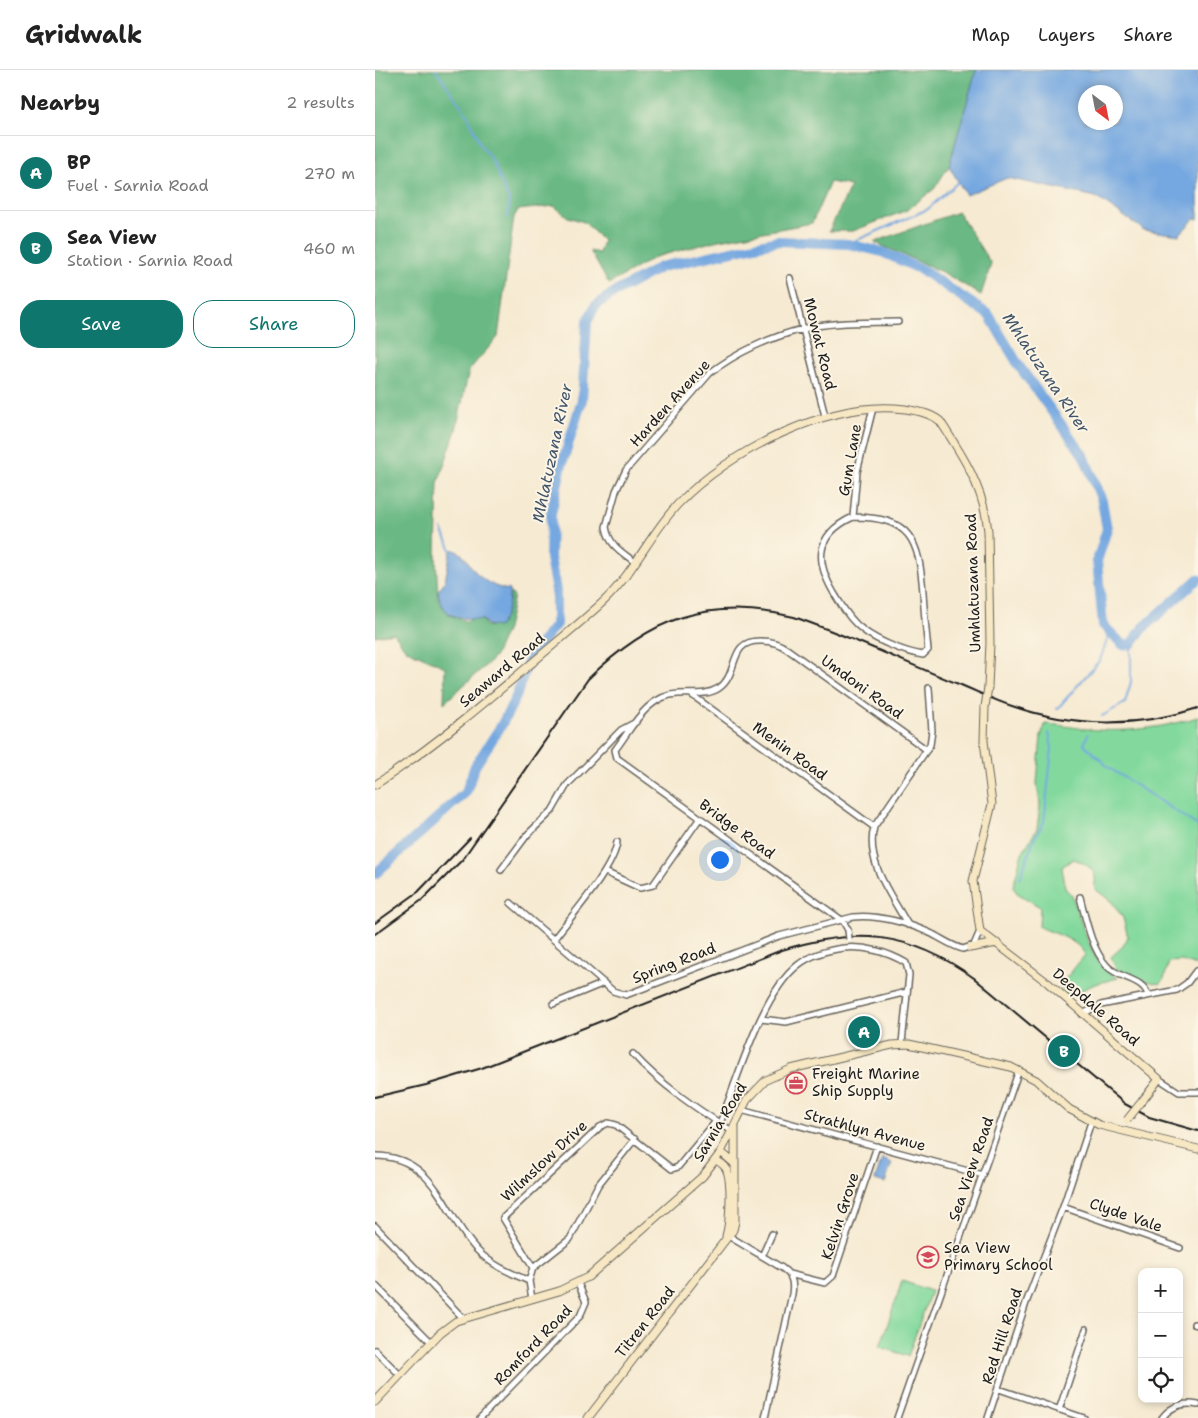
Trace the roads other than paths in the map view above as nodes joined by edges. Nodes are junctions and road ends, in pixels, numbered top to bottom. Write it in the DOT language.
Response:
graph roads {
  1 [pos="790,278"];
  2 [pos="898,322"];
  3 [pos="804,328"];
  4 [pos="873,408"];
  5 [pos="825,416"];
  6 [pos="853,517"];
  7 [pos="635,562"];
  8 [pos="929,688"];
  9 [pos="691,695"];
  10 [pos="636,722"];
  11 [pos="927,750"];
  12 [pos="375,785"];
  13 [pos="700,818"];
  14 [pos="874,827"];
  15 [pos="617,842"];
  16 [pos="501,870"];
  17 [pos="605,872"];
  18 [pos="1080,897"];
  19 [pos="511,903"];
  20 [pos="843,921"];
  21 [pos="908,925"];
  22 [pos="981,931"];
  23 [pos="554,939"];
  24 [pos="997,943"];
  25 [pos="850,947"];
  26 [pos="970,948"];
  27 [pos="1196,971"];
  28 [pos="604,983"];
  29 [pos="907,992"];
  30 [pos="1148,995"];
  31 [pos="553,1004"];
  32 [pos="1082,1014"];
  33 [pos="761,1019"];
  34 [pos="902,1043"];
  35 [pos="633,1054"];
  36 [pos="1019,1070"];
  37 [pos="1159,1079"];
  38 [pos="1198,1092"];
  39 [pos="741,1110"];
  40 [pos="718,1122"];
  41 [pos="1091,1122"];
  42 [pos="735,1124"];
  43 [pos="1115,1130"];
  44 [pos="732,1131"];
  45 [pos="635,1138"];
  46 [pos="877,1146"];
  47 [pos="1198,1149"];
  48 [pos="721,1152"];
  49 [pos="375,1156"];
  50 [pos="716,1160"];
  51 [pos="735,1164"];
  52 [pos="983,1175"];
  53 [pos="1063,1207"];
  54 [pos="375,1226"];
  55 [pos="772,1234"];
  56 [pos="726,1238"];
  57 [pos="1180,1248"];
  58 [pos="762,1256"];
  59 [pos="533,1268"];
  60 [pos="789,1274"];
  61 [pos="529,1281"];
  62 [pos="578,1283"];
  63 [pos="375,1285"];
  64 [pos="532,1299"];
  65 [pos="463,1318"];
  66 [pos="1086,1329"];
  67 [pos="431,1342"];
  68 [pos="375,1350"];
  69 [pos="400,1375"];
  70 [pos="999,1389"];
  71 [pos="375,1402"];
  72 [pos="1198,1406"];
  73 [pos="1059,1410"];
  74 [pos="480,1418"];
  75 [pos="588,1418"];
  76 [pos="765,1418"];
  77 [pos="897,1418"];
  78 [pos="988,1418"];
  79 [pos="1084,1418"];
  80 [pos="1162,1418"];
  1 -- 3 [label="street, Mowat Road"];
  2 -- 3 [label="street, Harden Avenue"];
  3 -- 5 [label="street, Mowat Road"];
  3 -- 7 [label="street, Harden Avenue"];
  4 -- 5 [label="street, Umhlatuzana Road"];
  4 -- 6 [label="street, Gum Lane"];
  4 -- 22 [label="street, Umhlatuzana Road, bridge"];
  5 -- 7 [label="street, Umhlatuzana Road"];
  6 -- 6 [label="street"];
  7 -- 12 [label="street, Seaward Road"];
  8 -- 11 [label="street"];
  9 -- 10 [label="street"];
  9 -- 11 [label="street, Umdoni Road"];
  9 -- 14 [label="street, Menin Road"];
  10 -- 13 [label="street, Bridge Road"];
  10 -- 16 [label="street"];
  11 -- 14 [label="street"];
  13 -- 17 [label="street"];
  13 -- 20 [label="street, Bridge Road"];
  14 -- 21 [label="street"];
  15 -- 17 [label="street"];
  17 -- 23 [label="street"];
  18 -- 30 [label="street"];
  19 -- 23 [label="street, Spring Road"];
  20 -- 21 [label="street"];
  20 -- 25 [label="street, bridge"];
  20 -- 28 [label="street, Spring Road"];
  21 -- 26 [label="street"];
  22 -- 24 [label="street, Deepdale Road"];
  22 -- 26 [label="street"];
  23 -- 28 [label="street, Spring Road"];
  24 -- 26 [label="street"];
  24 -- 32 [label="street, Deepdale Road"];
  25 -- 29 [label="street"];
  25 -- 33 [label="street"];
  27 -- 30 [label="street"];
  28 -- 31 [label="street"];
  29 -- 33 [label="street"];
  29 -- 34 [label="street"];
  30 -- 32 [label="street"];
  32 -- 37 [label="street, Deepdale Road"];
  33 -- 40 [label="street"];
  34 -- 36 [label="street, Sarnia Road"];
  34 -- 39 [label="street, Sarnia Road"];
  35 -- 40 [label="street"];
  36 -- 41 [label="street, Sarnia Road"];
  36 -- 52 [label="street, Sea View Road"];
  37 -- 38 [label="street, Deepdale Road"];
  37 -- 43 [label="street, bridge"];
  39 -- 42 [label="street, Sarnia Road"];
  39 -- 46 [label="street, Strathlyn Avenue"];
  40 -- 44 [label="street"];
  40 -- 45 [label="street, Wilmslow Drive"];
  41 -- 43 [label="street, Sarnia Road"];
  41 -- 53 [label="street, Red Hill Road"];
  42 -- 44 [label="street, Sarnia Road"];
  42 -- 51 [label="street, Titren Road"];
  43 -- 47 [label="street, Sarnia Road"];
  44 -- 48 [label="street, Sarnia Road"];
  45 -- 59 [label="street"];
  45 -- 59 [label="street, Wilmslow Drive"];
  46 -- 52 [label="street, Strathlyn Avenue"];
  46 -- 60 [label="street, Kelvin Grove"];
  48 -- 50 [label="street, Sarnia Road"];
  48 -- 51 [label="street"];
  49 -- 61 [label="street"];
  50 -- 56 [label="street"];
  50 -- 62 [label="street, Sarnia Road"];
  51 -- 56 [label="street, Titren Road"];
  52 -- 77 [label="street, Sea View Road"];
  53 -- 57 [label="street, Clyde Vale"];
  53 -- 70 [label="street, Red Hill Road"];
  54 -- 65 [label="street"];
  55 -- 58 [label="street"];
  56 -- 58 [label="street"];
  56 -- 75 [label="street, Titren Road"];
  58 -- 60 [label="street"];
  59 -- 61 [label="street"];
  60 -- 76 [label="street"];
  61 -- 64 [label="street"];
  62 -- 64 [label="street, Sarnia Road"];
  62 -- 74 [label="street, Romford Road"];
  63 -- 67 [label="street"];
  64 -- 65 [label="street, Sarnia Road"];
  65 -- 67 [label="street, Sarnia Road"];
  66 -- 73 [label="street"];
  67 -- 69 [label="street, Sarnia Road"];
  68 -- 69 [label="street"];
  69 -- 71 [label="street, Sarnia Road"];
  70 -- 73 [label="street"];
  70 -- 78 [label="street, Red Hill Road"];
  72 -- 80 [label="street"];
  73 -- 79 [label="street"];
}
